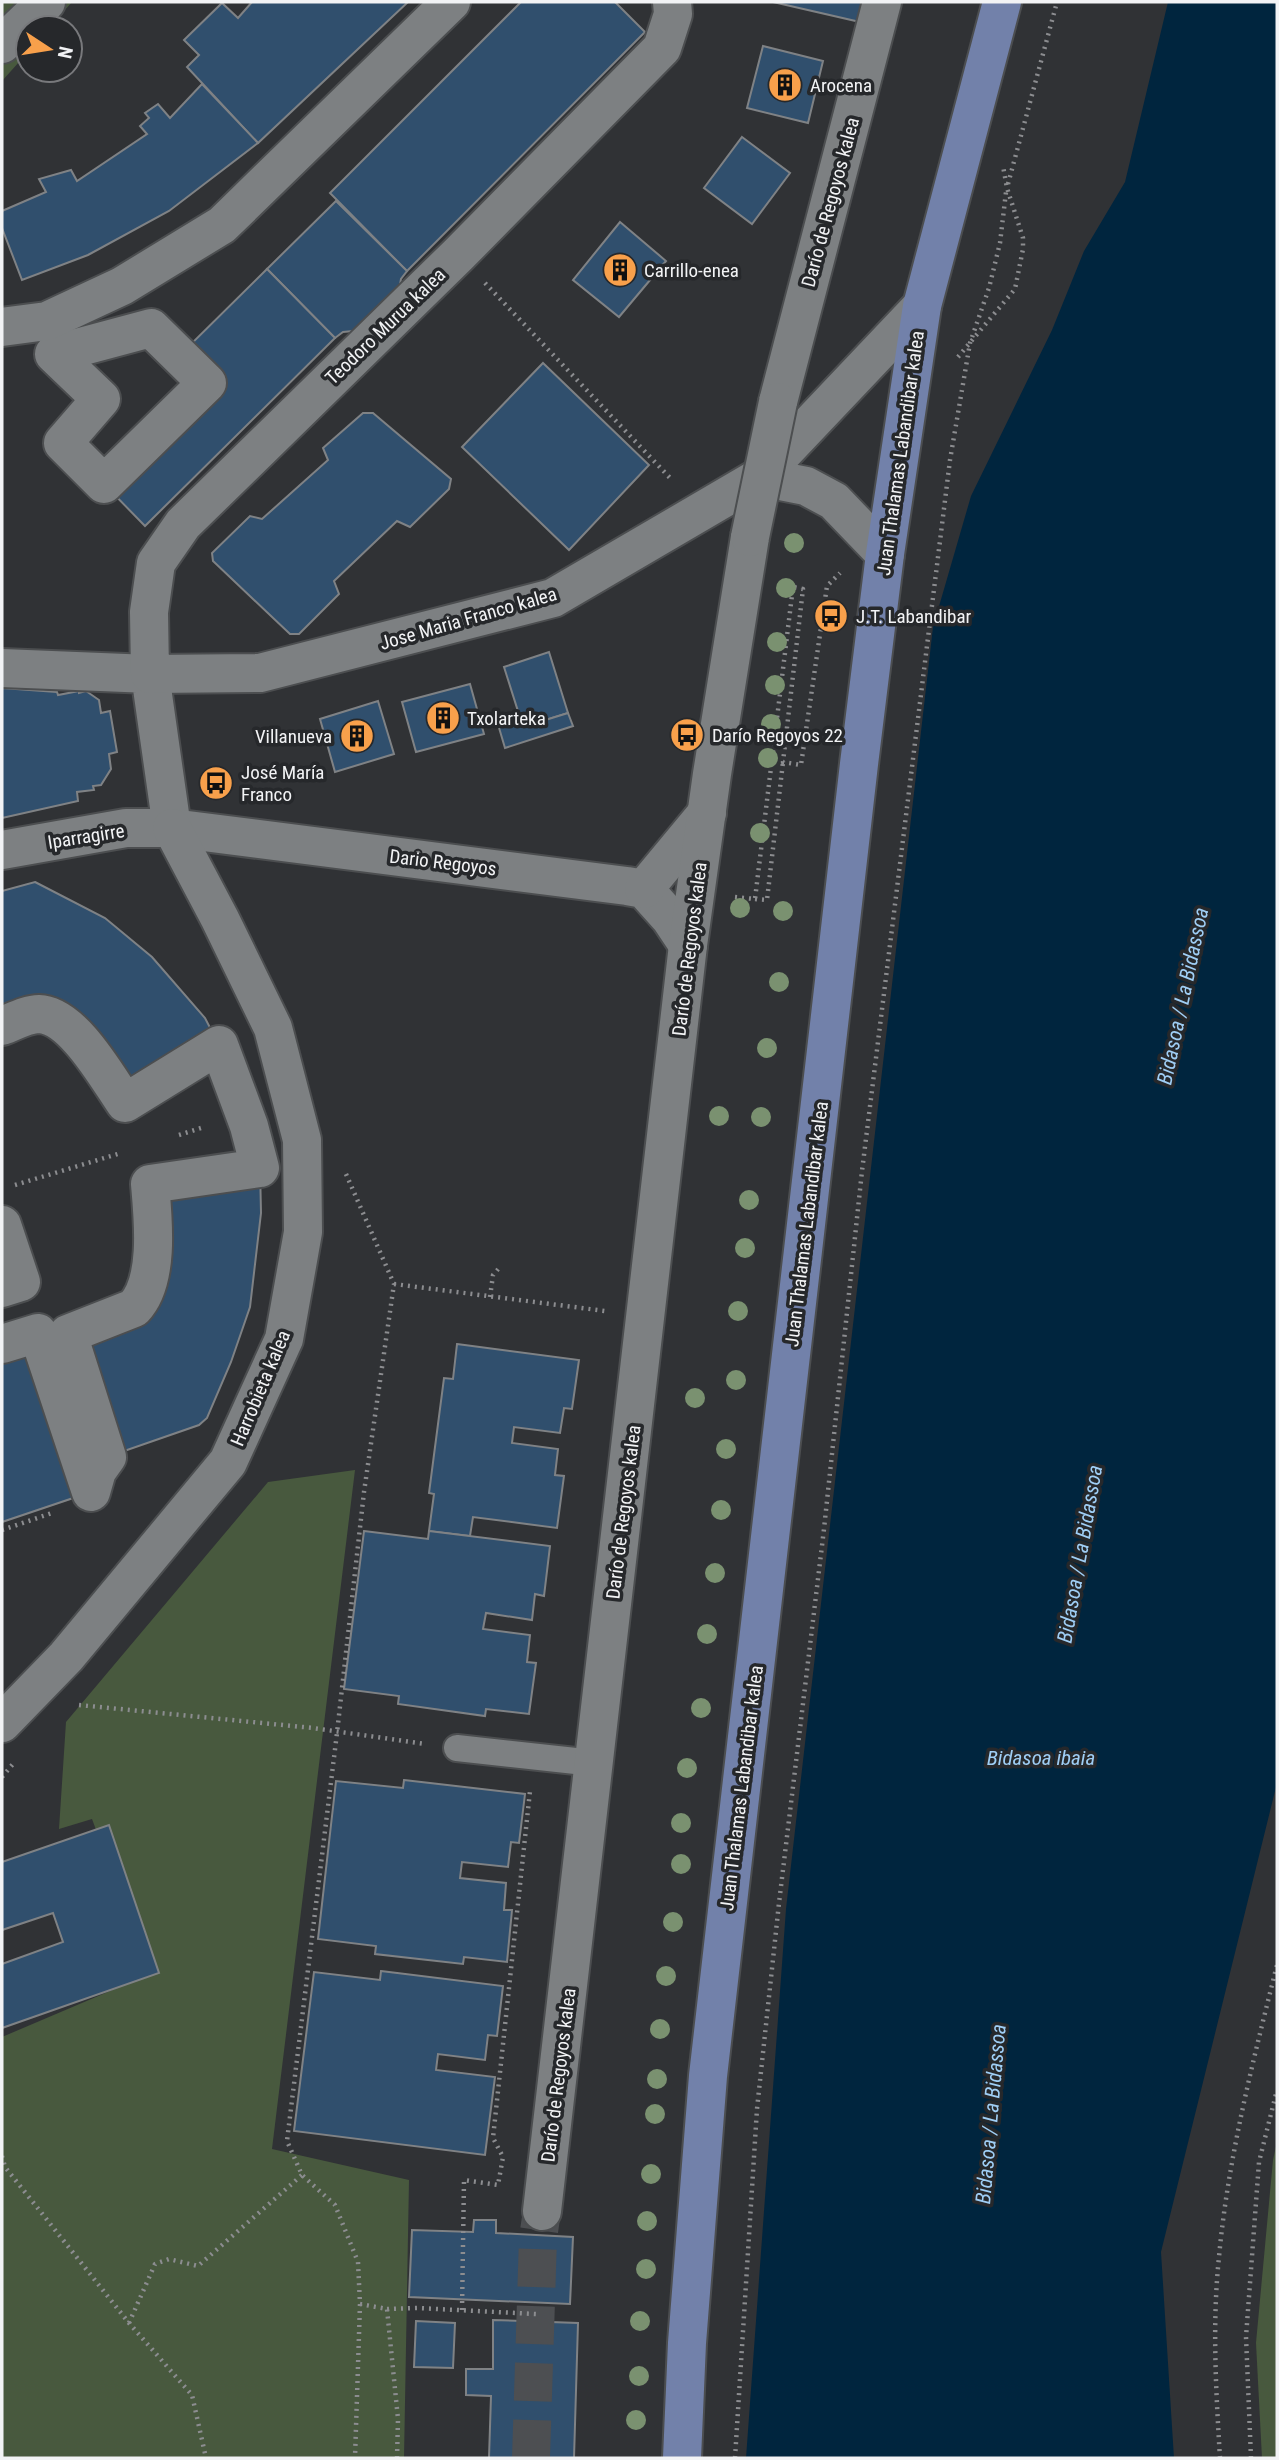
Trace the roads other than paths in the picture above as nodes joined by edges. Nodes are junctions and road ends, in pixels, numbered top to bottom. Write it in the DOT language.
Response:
graph roads {
  1 [pos="46,2"];
  2 [pos="451,2"];
  3 [pos="672,2"];
  4 [pos="882,2"];
  5 [pos="1002,2"];
  6 [pos="2,44"];
  7 [pos="922,306"];
  8 [pos="2,327"];
  9 [pos="151,328"];
  10 [pos="760,477"];
  11 [pos="885,554"];
  12 [pos="2,668"];
  13 [pos="150,674"];
  14 [pos="707,813"];
  15 [pos="172,828"];
  16 [pos="2,850"];
  17 [pos="643,889"];
  18 [pos="688,945"];
  19 [pos="2,1026"];
  20 [pos="3,1207"];
  21 [pos="2,1288"];
  22 [pos="2,1345"];
  23 [pos="2,1723"];
  24 [pos="457,1748"];
  25 [pos="594,1763"];
  26 [pos="542,2211"];
  27 [pos="682,2458"];
  1 -- 6 [label="street"];
  2 -- 8 [label="street"];
  3 -- 13 [label="street, Teodoro Murua kalea"];
  4 -- 14 [label="street, Darío de Regoyos kalea, bridge"];
  5 -- 7 [label="main road, Juan Thalamas Labandibar kalea"];
  7 -- 10 [label="street, Jose Maria Franco kalea"];
  7 -- 11 [label="main road, Juan Thalamas Labandibar kalea"];
  9 -- 9 [label="street"];
  10 -- 11 [label="street"];
  10 -- 13 [label="street, Jose Maria Franco kalea"];
  11 -- 27 [label="main road, Juan Thalamas Labandibar kalea"];
  12 -- 13 [label="street, Jose Maria Franco kalea"];
  13 -- 15 [label="street"];
  14 -- 17 [label="street, Darío de Regoyos kalea"];
  14 -- 18 [label="street, Darío de Regoyos kalea"];
  15 -- 16 [label="street, Iparragirre"];
  15 -- 17 [label="street, Dario Regoyos"];
  15 -- 23 [label="street, Harrobieta kalea"];
  17 -- 18 [label="street"];
  18 -- 25 [label="street, Darío de Regoyos kalea"];
  19 -- 22 [label="street"];
  20 -- 21 [label="street"];
  24 -- 25 [label="lane"];
  25 -- 26 [label="street, Darío de Regoyos kalea"];
}
